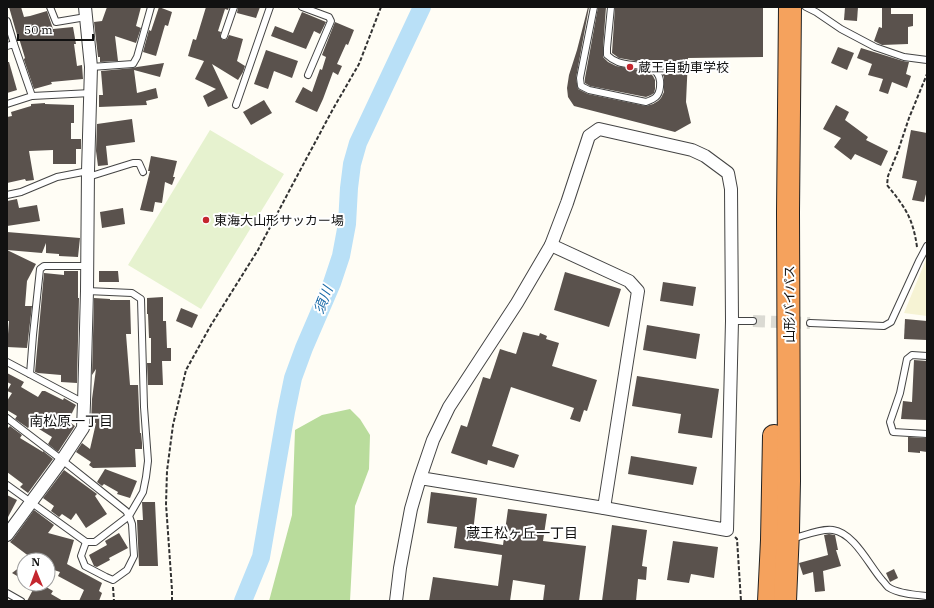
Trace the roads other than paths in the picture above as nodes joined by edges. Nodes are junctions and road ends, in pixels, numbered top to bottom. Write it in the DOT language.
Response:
graph roads {
  1 [pos="50,7"];
  2 [pos="151,7"];
  3 [pos="234,7"];
  4 [pos="270,7"];
  5 [pos="302,7"];
  6 [pos="594,7"];
  7 [pos="611,7"];
  8 [pos="775,7"];
  9 [pos="790,7"];
  10 [pos="806,7"];
  11 [pos="86,12"];
  12 [pos="7,21"];
  13 [pos="224,36"];
  14 [pos="10,45"];
  15 [pos="927,60"];
  16 [pos="91,67"];
  17 [pos="308,75"];
  18 [pos="91,93"];
  19 [pos="32,96"];
  20 [pos="7,104"];
  21 [pos="236,105"];
  22 [pos="143,172"];
  23 [pos="88,174"];
  24 [pos="7,196"];
  25 [pos="551,245"];
  26 [pos="927,246"];
  27 [pos="87,266"];
  28 [pos="87,291"];
  29 [pos="732,321"];
  30 [pos="753,321"];
  31 [pos="810,323"];
  32 [pos="927,356"];
  33 [pos="7,362"];
  34 [pos="30,374"];
  35 [pos="84,403"];
  36 [pos="7,418"];
  37 [pos="927,434"];
  38 [pos="62,460"];
  39 [pos="420,478"];
  40 [pos="7,485"];
  41 [pos="31,502"];
  42 [pos="604,508"];
  43 [pos="129,516"];
  44 [pos="7,535"];
  45 [pos="788,540"];
  46 [pos="86,542"];
  47 [pos="7,593"];
  48 [pos="927,596"];
  49 [pos="21,601"];
  50 [pos="396,601"];
  51 [pos="769,601"];
  52 [pos="784,601"];
  1 -- 11 [label="lane"];
  2 -- 16 [label="lane"];
  3 -- 13 [label="lane"];
  4 -- 21 [label="lane"];
  5 -- 17 [label="lane"];
  6 -- 7 [label="lane"];
  8 -- 51 [label="highway, 山形バイパス"];
  9 -- 45 [label="highway, 山形バイパス"];
  10 -- 15 [label="lane"];
  11 -- 16 [label="street"];
  12 -- 14 [label="lane"];
  14 -- 19 [label="lane"];
  16 -- 18 [label="street"];
  18 -- 19 [label="lane"];
  18 -- 23 [label="street"];
  19 -- 20 [label="lane"];
  22 -- 23 [label="lane"];
  23 -- 24 [label="lane"];
  23 -- 27 [label="street"];
  25 -- 29 [label="street"];
  25 -- 39 [label="street"];
  25 -- 42 [label="street"];
  26 -- 31 [label="lane"];
  27 -- 28 [label="street"];
  27 -- 34 [label="lane"];
  28 -- 35 [label="street"];
  28 -- 43 [label="lane"];
  29 -- 30 [label="lane"];
  29 -- 42 [label="street"];
  32 -- 37 [label="lane"];
  33 -- 34 [label="lane"];
  34 -- 35 [label="lane"];
  35 -- 38 [label="street"];
  36 -- 38 [label="lane"];
  38 -- 41 [label="street"];
  38 -- 43 [label="lane"];
  39 -- 42 [label="street"];
  39 -- 50 [label="street"];
  40 -- 41 [label="lane"];
  41 -- 44 [label="street"];
  41 -- 46 [label="lane"];
  43 -- 46 [label="lane"];
  43 -- 46 [label="lane"];
  45 -- 48 [label="lane"];
  45 -- 52 [label="highway, 山形バイパス"];
  47 -- 49 [label="lane"];
}
